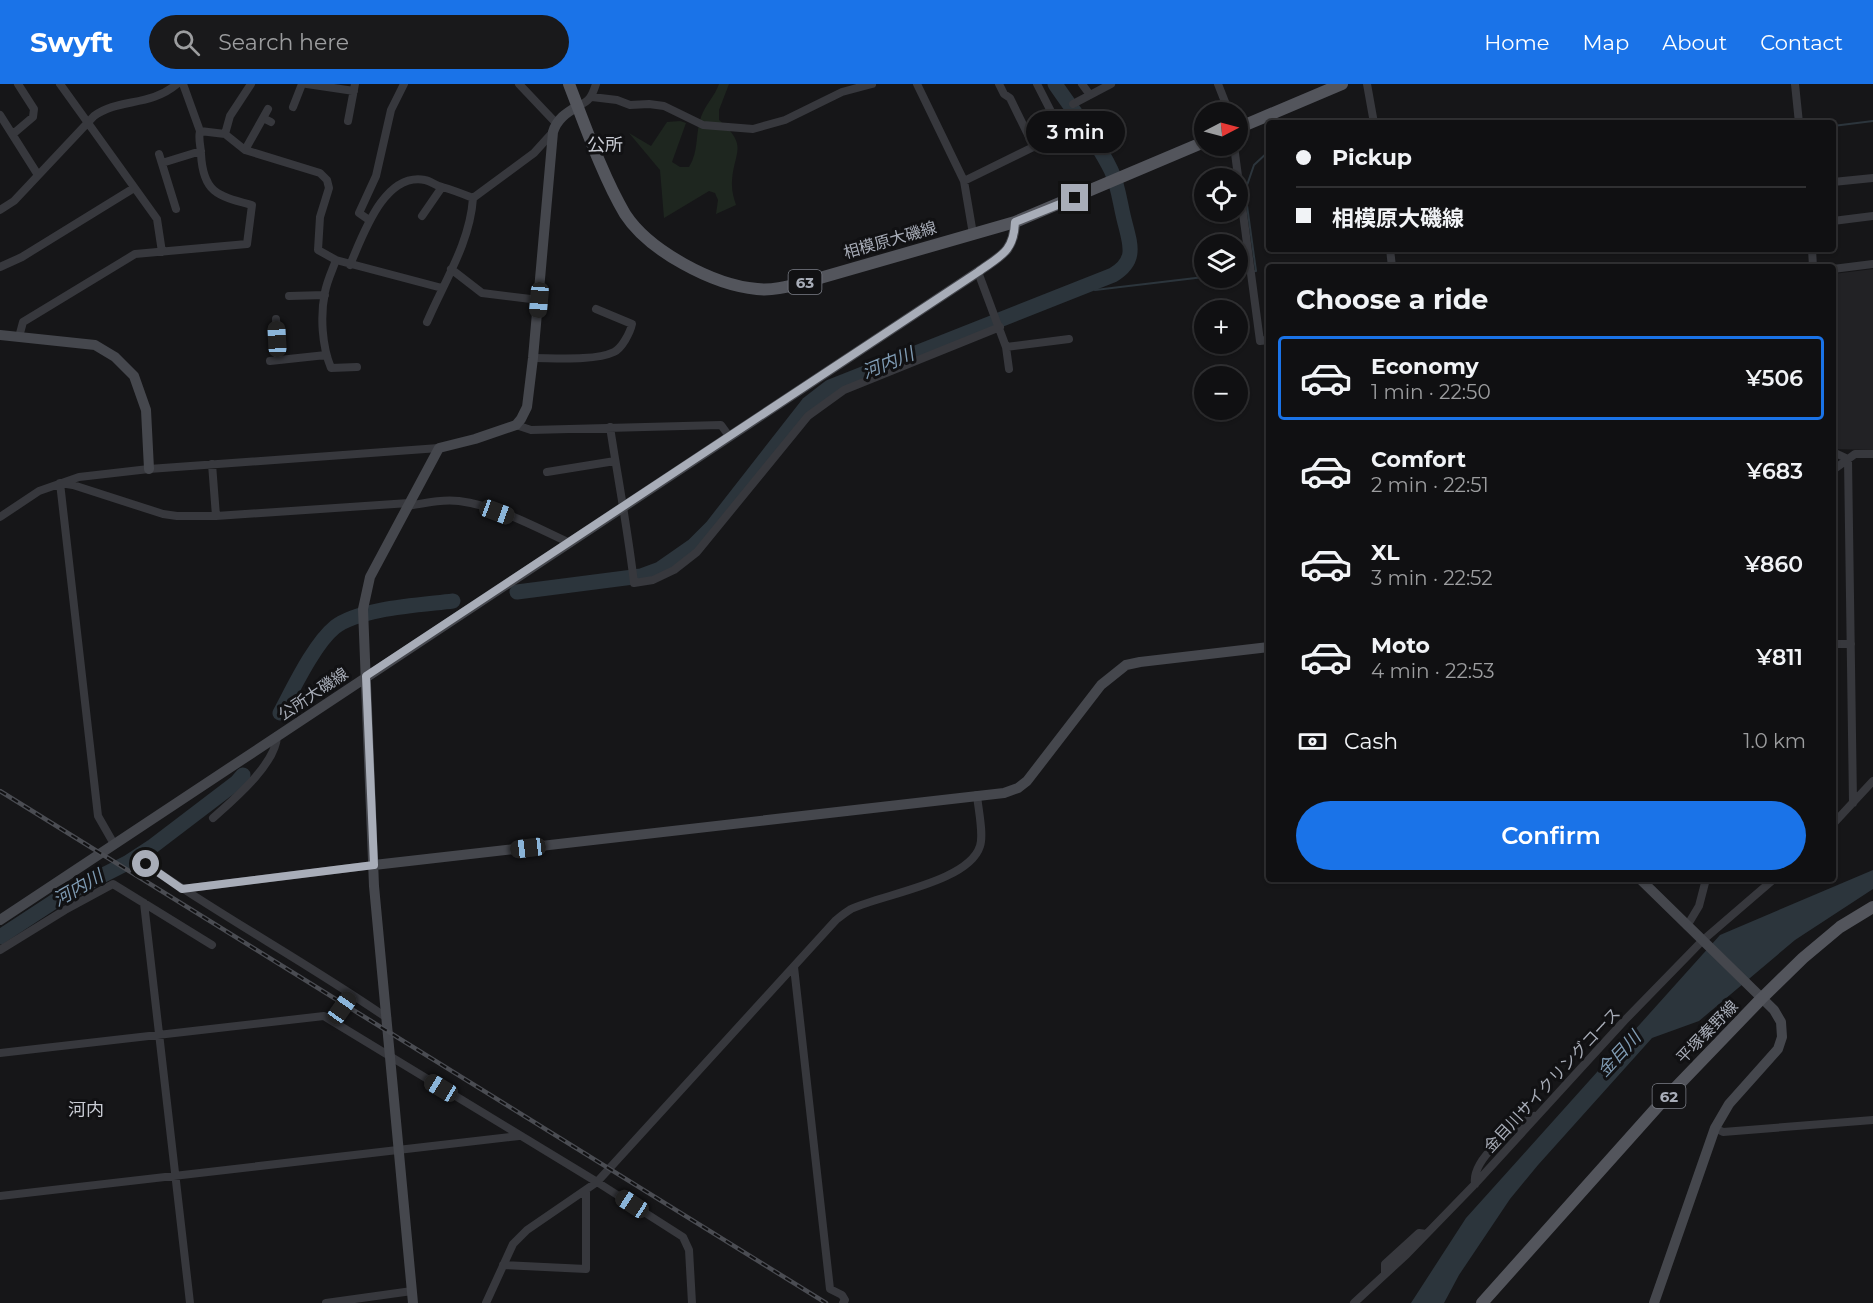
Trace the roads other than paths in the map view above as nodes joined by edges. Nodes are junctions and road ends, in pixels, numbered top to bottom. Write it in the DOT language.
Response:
graph roads {
  1 [pos="18,84"];
  2 [pos="60,84"];
  3 [pos="177,84"];
  4 [pos="183,84"];
  5 [pos="251,84"];
  6 [pos="302,84"];
  7 [pos="307,84"];
  8 [pos="404,84"];
  9 [pos="519,84"];
  10 [pos="569,84"];
  11 [pos="596,84"];
  12 [pos="872,84"];
  13 [pos="917,84"];
  14 [pos="999,84"];
  15 [pos="1037,84"];
  16 [pos="1082,84"];
  17 [pos="1111,84"];
  18 [pos="1218,84"];
  19 [pos="1342,84"];
  20 [pos="1367,84"];
  21 [pos="1795,84"];
  22 [pos="322,85"];
  23 [pos="355,87"];
  24 [pos="1090,95"];
  25 [pos="592,97"];
  26 [pos="1225,102"];
  27 [pos="1073,104"];
  28 [pos="578,106"];
  29 [pos="293,107"];
  30 [pos="268,109"];
  31 [pos="0,116"];
  32 [pos="263,118"];
  33 [pos="1373,120"];
  34 [pos="1799,120"];
  35 [pos="348,121"];
  36 [pos="271,122"];
  37 [pos="88,124"];
  38 [pos="1248,124"];
  39 [pos="554,127"];
  40 [pos="200,131"];
  41 [pos="13,134"];
  42 [pos="225,134"];
  43 [pos="1194,146"];
  44 [pos="1034,147"];
  45 [pos="245,150"];
  46 [pos="201,151"];
  47 [pos="159,154"];
  48 [pos="1235,156"];
  49 [pos="162,163"];
  50 [pos="38,176"];
  51 [pos="1873,178"];
  52 [pos="964,181"];
  53 [pos="1836,182"];
  54 [pos="442,187"];
  55 [pos="134,188"];
  56 [pos="473,198"];
  57 [pos="176,209"];
  58 [pos="0,210"];
  59 [pos="422,216"];
  60 [pos="1873,216"];
  61 [pos="369,220"];
  62 [pos="1836,221"];
  63 [pos="1015,222"];
  64 [pos="973,234"];
  65 [pos="162,252"];
  66 [pos="336,260"];
  67 [pos="1873,264"];
  68 [pos="350,265"];
  69 [pos="0,267"];
  70 [pos="451,269"];
  71 [pos="1836,269"];
  72 [pos="978,272"];
  73 [pos="442,288"];
  74 [pos="325,295"];
  75 [pos="289,296"];
  76 [pos="539,300"];
  77 [pos="596,309"];
  78 [pos="276,319"];
  79 [pos="427,322"];
  80 [pos="998,324"];
  81 [pos="0,335"];
  82 [pos="19,337"];
  83 [pos="1069,339"];
  84 [pos="1266,340"];
  85 [pos="1006,347"];
  86 [pos="326,355"];
  87 [pos="533,358"];
  88 [pos="357,367"];
  89 [pos="1009,369"];
  90 [pos="516,425"];
  91 [pos="610,427"];
  92 [pos="729,436"];
  93 [pos="439,448"];
  94 [pos="1836,453"];
  95 [pos="1873,454"];
  96 [pos="1848,459"];
  97 [pos="615,461"];
  98 [pos="212,464"];
  99 [pos="1836,468"];
  100 [pos="149,469"];
  101 [pos="547,472"];
  102 [pos="60,483"];
  103 [pos="409,504"];
  104 [pos="622,506"];
  105 [pos="216,516"];
  106 [pos="0,518"];
  107 [pos="570,543"];
  108 [pos="1836,644"];
  109 [pos="1851,644"];
  110 [pos="1266,647"];
  111 [pos="366,676"];
  112 [pos="277,736"];
  113 [pos="1873,781"];
  114 [pos="977,795"];
  115 [pos="1853,803"];
  116 [pos="213,818"];
  117 [pos="1836,821"];
  118 [pos="114,844"];
  119 [pos="146,864"];
  120 [pos="374,865"];
  121 [pos="1643,882"];
  122 [pos="1705,882"];
  123 [pos="1765,883"];
  124 [pos="182,889"];
  125 [pos="144,903"];
  126 [pos="1873,907"];
  127 [pos="0,920"];
  128 [pos="1687,926"];
  129 [pos="1702,941"];
  130 [pos="212,945"];
  131 [pos="0,950"];
  132 [pos="794,966"];
  133 [pos="351,994"];
  134 [pos="1761,999"];
  135 [pos="387,1019"];
  136 [pos="332,1021"];
  137 [pos="160,1036"];
  138 [pos="0,1053"];
  139 [pos="390,1057"];
  140 [pos="1873,1120"];
  141 [pos="1715,1128"];
  142 [pos="519,1136"];
  143 [pos="398,1150"];
  144 [pos="176,1175"];
  145 [pos="597,1182"];
  146 [pos="585,1190"];
  147 [pos="0,1196"];
  148 [pos="502,1265"];
  149 [pos="412,1291"];
  150 [pos="190,1303"];
  151 [pos="326,1303"];
  152 [pos="413,1303"];
  153 [pos="486,1303"];
  154 [pos="692,1303"];
  155 [pos="843,1303"];
  156 [pos="1354,1303"];
  157 [pos="1482,1303"];
  158 [pos="1654,1303"];
  1 -- 41 [label="street"];
  2 -- 37 [label="street"];
  3 -- 37 [label="street"];
  4 -- 40 [label="street"];
  5 -- 42 [label="street"];
  6 -- 29 [label="street"];
  7 -- 22 [label="street"];
  8 -- 61 [label="street"];
  9 -- 39 [label="street"];
  10 -- 28 [label="main road, 相模原大磯線 / 63"];
  11 -- 25 [label="street"];
  12 -- 25 [label="street"];
  13 -- 52 [label="street"];
  14 -- 44 [label="street"];
  15 -- 44 [label="street"];
  16 -- 24 [label="street"];
  17 -- 24 [label="street"];
  18 -- 26 [label="street"];
  19 -- 38 [label="main road"];
  20 -- 33 [label="street"];
  21 -- 34 [label="street"];
  22 -- 23 [label="street"];
  23 -- 35 [label="street"];
  24 -- 27 [label="street"];
  25 -- 28 [label="street"];
  28 -- 39 [label="street"];
  28 -- 64 [label="main road, 相模原大磯線 / 63"];
  30 -- 32 [label="street"];
  31 -- 41 [label="street"];
  32 -- 36 [label="street"];
  32 -- 45 [label="street"];
  37 -- 50 [label="street"];
  37 -- 55 [label="street"];
  39 -- 56 [label="street"];
  39 -- 76 [label="street"];
  40 -- 42 [label="street"];
  40 -- 46 [label="street"];
  41 -- 50 [label="street"];
  42 -- 45 [label="street"];
  43 -- 63 [label="main road, 相模原大磯線 / 63"];
  44 -- 52 [label="street"];
  45 -- 66 [label="street"];
  46 -- 49 [label="street"];
  46 -- 65 [label="street"];
  47 -- 49 [label="street"];
  48 -- 84 [label="street"];
  49 -- 57 [label="street"];
  50 -- 58 [label="street"];
  51 -- 53 [label="street"];
  52 -- 64 [label="street"];
  54 -- 56 [label="street"];
  54 -- 59 [label="street"];
  54 -- 61 [label="street"];
  55 -- 65 [label="street"];
  55 -- 69 [label="street"];
  56 -- 70 [label="street"];
  60 -- 62 [label="street"];
  61 -- 68 [label="street"];
  63 -- 64 [label="main road, 相模原大磯線 / 63"];
  63 -- 72 [label="street, 公所大磯線"];
  65 -- 82 [label="street"];
  66 -- 68 [label="street"];
  66 -- 74 [label="street"];
  67 -- 71 [label="street"];
  68 -- 73 [label="street"];
  70 -- 73 [label="street"];
  70 -- 76 [label="street"];
  72 -- 80 [label="street"];
  72 -- 92 [label="street, 公所大磯線"];
  73 -- 79 [label="street"];
  74 -- 75 [label="street"];
  74 -- 86 [label="street"];
  76 -- 87 [label="street"];
  77 -- 87 [label="street"];
  78 -- 86 [label="street"];
  80 -- 85 [label="street"];
  80 -- 104 [label="street"];
  81 -- 82 [label="street"];
  82 -- 100 [label="street"];
  83 -- 85 [label="street"];
  85 -- 89 [label="street"];
  86 -- 88 [label="street"];
  87 -- 90 [label="street"];
  90 -- 91 [label="street"];
  90 -- 93 [label="street"];
  91 -- 92 [label="street"];
  91 -- 97 [label="street"];
  92 -- 104 [label="street, 公所大磯線"];
  93 -- 98 [label="street"];
  93 -- 103 [label="street"];
  94 -- 96 [label="street"];
  95 -- 96 [label="street"];
  96 -- 99 [label="street"];
  96 -- 109 [label="street"];
  97 -- 101 [label="street"];
  97 -- 104 [label="street"];
  98 -- 100 [label="street"];
  98 -- 105 [label="street"];
  100 -- 102 [label="street"];
  102 -- 105 [label="street"];
  102 -- 106 [label="street"];
  102 -- 118 [label="street"];
  103 -- 105 [label="street"];
  103 -- 107 [label="street"];
  103 -- 111 [label="street"];
  104 -- 107 [label="street, 公所大磯線"];
  107 -- 111 [label="street, 公所大磯線"];
  108 -- 109 [label="street"];
  109 -- 115 [label="street"];
  110 -- 114 [label="street"];
  111 -- 112 [label="street, 公所大磯線"];
  111 -- 120 [label="street"];
  112 -- 116 [label="street"];
  112 -- 118 [label="street, 公所大磯線"];
  113 -- 115 [label="street"];
  114 -- 120 [label="street"];
  114 -- 132 [label="street"];
  115 -- 117 [label="street"];
  118 -- 127 [label="street, 公所大磯線"];
  119 -- 124 [label="street"];
  120 -- 124 [label="street"];
  120 -- 135 [label="street"];
  121 -- 128 [label="street"];
  122 -- 128 [label="street"];
  123 -- 129 [label="street, 金目川サイクリングコース"];
  124 -- 133 [label="street"];
  125 -- 130 [label="street"];
  125 -- 131 [label="street"];
  125 -- 137 [label="street"];
  126 -- 134 [label="main road, 平塚秦野線 / 62"];
  128 -- 129 [label="street"];
  129 -- 134 [label="street"];
  129 -- 156 [label="street, 金目川サイクリングコース"];
  132 -- 145 [label="street"];
  132 -- 155 [label="street"];
  133 -- 135 [label="street"];
  133 -- 136 [label="street"];
  134 -- 141 [label="street"];
  134 -- 157 [label="main road, 平塚秦野線 / 62"];
  135 -- 139 [label="street"];
  136 -- 137 [label="street"];
  136 -- 139 [label="street"];
  137 -- 138 [label="street"];
  137 -- 144 [label="street"];
  139 -- 142 [label="street"];
  139 -- 143 [label="street"];
  140 -- 141 [label="street"];
  141 -- 158 [label="street"];
  142 -- 143 [label="street"];
  142 -- 145 [label="street"];
  143 -- 144 [label="street"];
  143 -- 149 [label="street"];
  144 -- 147 [label="street"];
  144 -- 150 [label="street"];
  145 -- 146 [label="street"];
  145 -- 154 [label="street"];
  146 -- 148 [label="street"];
  146 -- 148 [label="street"];
  148 -- 153 [label="street"];
  149 -- 151 [label="street"];
  149 -- 152 [label="street"];
}
